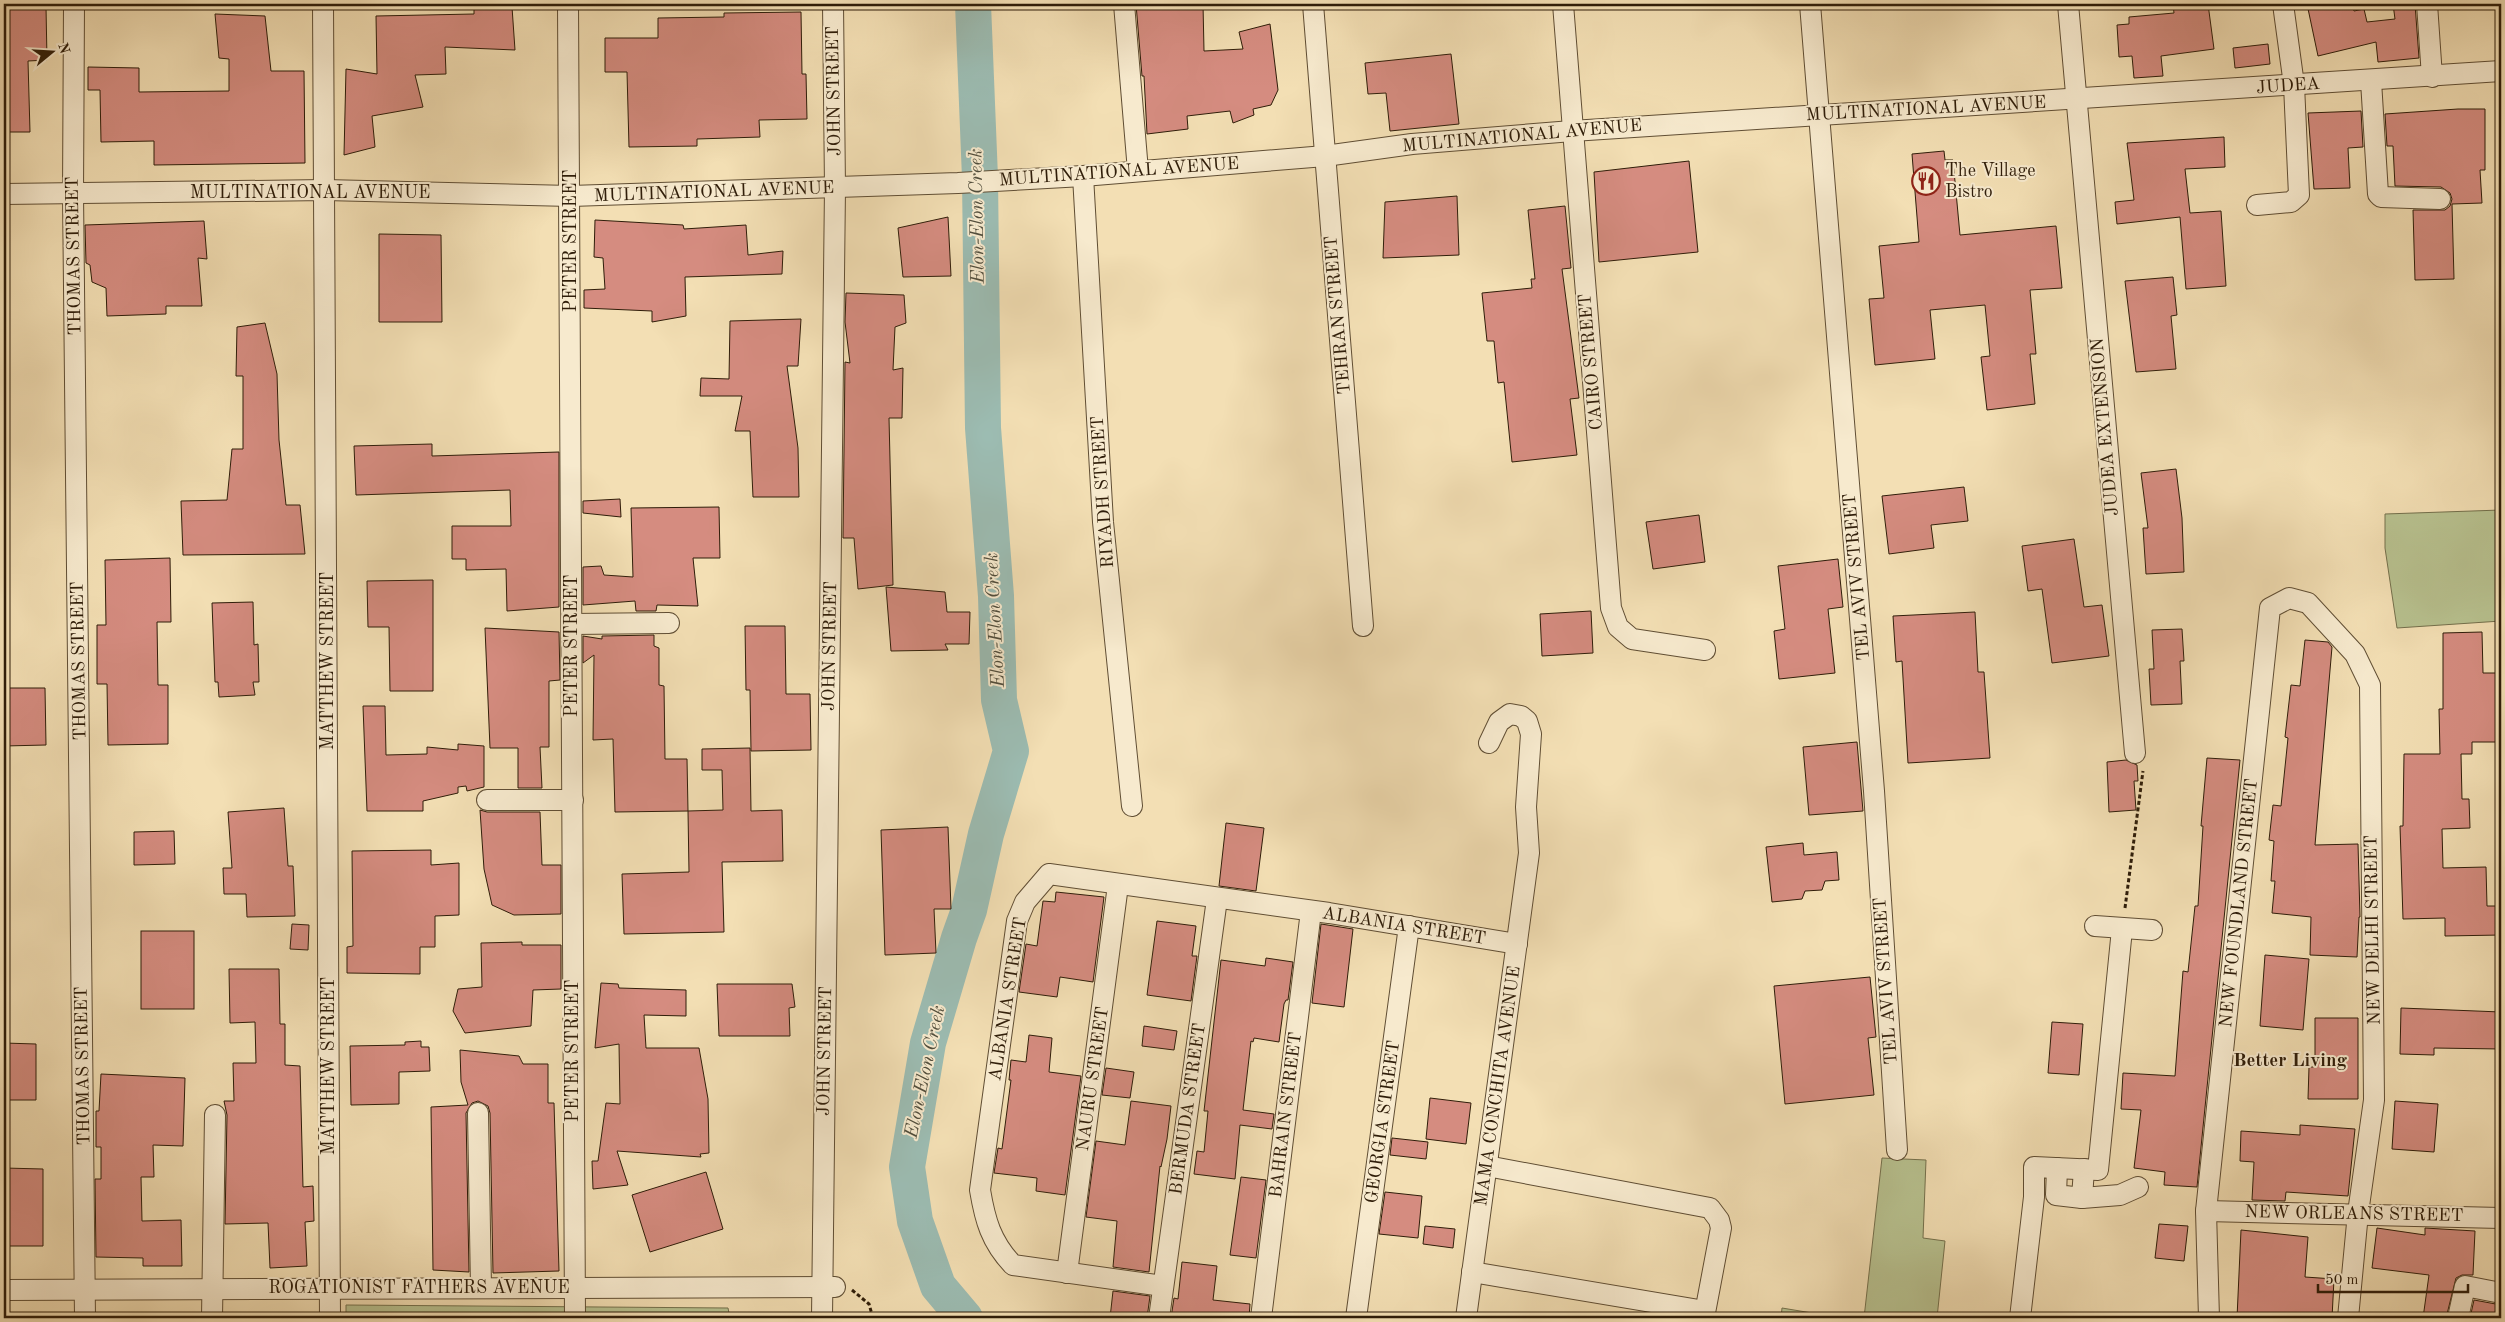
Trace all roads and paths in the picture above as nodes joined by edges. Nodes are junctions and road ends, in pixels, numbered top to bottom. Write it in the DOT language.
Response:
graph roads {
  1 [pos="74,4"];
  2 [pos="323,4"];
  3 [pos="568,4"];
  4 [pos="833,4"];
  5 [pos="1124,4"];
  6 [pos="1313,4"];
  7 [pos="1563,4"];
  8 [pos="1810,4"];
  9 [pos="2068,4"];
  10 [pos="2283,4"];
  11 [pos="2427,4"];
  12 [pos="2501,71"];
  13 [pos="2432,77"];
  14 [pos="2371,81"];
  15 [pos="2294,85"];
  16 [pos="2075,100"];
  17 [pos="1819,115"];
  18 [pos="1572,131"];
  19 [pos="1325,156"];
  20 [pos="1138,171"];
  21 [pos="1083,176"];
  22 [pos="835,188"];
  23 [pos="325,190"];
  24 [pos="73,193"];
  25 [pos="4,194"];
  26 [pos="571,196"];
  27 [pos="2440,199"];
  28 [pos="2257,205"];
  29 [pos="2270,608"];
  30 [pos="669,623"];
  31 [pos="572,624"];
  32 [pos="1363,626"];
  33 [pos="1706,650"];
  34 [pos="1490,742"];
  35 [pos="2135,753"];
  36 [pos="487,800"];
  37 [pos="573,800"];
  38 [pos="1132,806"];
  39 [pos="1118,885"];
  40 [pos="1217,899"];
  41 [pos="1312,912"];
  42 [pos="1409,926"];
  43 [pos="2095,926"];
  44 [pos="2122,929"];
  45 [pos="2152,930"];
  46 [pos="1516,944"];
  47 [pos="478,1112"];
  48 [pos="215,1115"];
  49 [pos="1897,1150"];
  50 [pos="1487,1166"];
  51 [pos="2057,1168"];
  52 [pos="2084,1169"];
  53 [pos="2138,1187"];
  54 [pos="2082,1198"];
  55 [pos="2206,1211"];
  56 [pos="2358,1213"];
  57 [pos="2501,1218"];
  58 [pos="1472,1272"];
  59 [pos="1067,1273"];
  60 [pos="1163,1286"];
  61 [pos="829,1287"];
  62 [pos="481,1288"];
  63 [pos="574,1288"];
  64 [pos="85,1289"];
  65 [pos="212,1289"];
  66 [pos="330,1289"];
  67 [pos="4,1290"];
  68 [pos="2501,1293"];
  69 [pos="1705,1315"];
  70 [pos="85,1318"];
  71 [pos="212,1318"];
  72 [pos="330,1318"];
  73 [pos="575,1318"];
  74 [pos="822,1318"];
  75 [pos="873,1318"];
  76 [pos="1159,1318"];
  77 [pos="1261,1318"];
  78 [pos="1356,1318"];
  79 [pos="1466,1318"];
  80 [pos="2020,1318"];
  81 [pos="2209,1318"];
  82 [pos="2348,1318"];
  83 [pos="2458,1318"];
  1 -- 24 [label="street, THOMAS STREET"];
  2 -- 23 [label="street, MATTHEW STREET"];
  3 -- 26 [label="street, PETER STREET"];
  4 -- 22 [label="street, JOHN STREET"];
  5 -- 20 [label="street"];
  6 -- 19 [label="street, TEHRAN STREET"];
  7 -- 18 [label="street, CAIRO STREET"];
  8 -- 17 [label="street, TEL AVIV STREET"];
  9 -- 16 [label="street"];
  10 -- 15 [label="street"];
  11 -- 13 [label="street"];
  12 -- 13 [label="street, JUDEA"];
  13 -- 14 [label="street, JUDEA"];
  14 -- 15 [label="street, JUDEA"];
  14 -- 27 [label="street"];
  15 -- 16 [label="street, JUDEA"];
  15 -- 28 [label="street"];
  16 -- 17 [label="street, MULTINATIONAL AVENUE"];
  16 -- 35 [label="street, JUDEA EXTENSION"];
  17 -- 18 [label="street, MULTINATIONAL AVENUE"];
  17 -- 49 [label="street, TEL AVIV STREET"];
  18 -- 19 [label="street, MULTINATIONAL AVENUE"];
  18 -- 33 [label="street, CAIRO STREET"];
  19 -- 20 [label="street, MULTINATIONAL AVENUE"];
  19 -- 32 [label="street, TEHRAN STREET"];
  20 -- 21 [label="street, MULTINATIONAL AVENUE"];
  21 -- 22 [label="street, MULTINATIONAL AVENUE"];
  21 -- 38 [label="street, RIYADH STREET"];
  22 -- 26 [label="street, MULTINATIONAL AVENUE"];
  22 -- 61 [label="street, JOHN STREET"];
  23 -- 24 [label="street, MULTINATIONAL AVENUE"];
  23 -- 26 [label="street, MULTINATIONAL AVENUE"];
  23 -- 66 [label="street, MATTHEW STREET"];
  24 -- 25 [label="street, MULTINATIONAL AVENUE"];
  24 -- 64 [label="street, THOMAS STREET"];
  26 -- 31 [label="street, PETER STREET"];
  29 -- 55 [label="street, NEW FOUNDLAND STREET"];
  29 -- 56 [label="street, NEW DELHI STREET"];
  30 -- 31 [label="street"];
  31 -- 37 [label="street, PETER STREET"];
  34 -- 46 [label="street, MAMA CONCHITA AVENUE"];
  35 -- 44 [label="path"];
  36 -- 37 [label="street"];
  37 -- 63 [label="street, PETER STREET"];
  39 -- 40 [label="street, ALBANIA STREET"];
  39 -- 59 [label="street, NAURU STREET"];
  39 -- 59 [label="street, ALBANIA STREET"];
  40 -- 41 [label="street, ALBANIA STREET"];
  40 -- 60 [label="street, BERMUDA STREET"];
  41 -- 42 [label="street, ALBANIA STREET"];
  41 -- 77 [label="street, BAHRAIN STREET"];
  42 -- 46 [label="street, ALBANIA STREET"];
  42 -- 78 [label="street, GEORGIA STREET"];
  43 -- 44 [label="street"];
  44 -- 45 [label="street"];
  44 -- 52 [label="street"];
  46 -- 50 [label="street, MAMA CONCHITA AVENUE"];
  47 -- 62 [label="street"];
  48 -- 65 [label="street"];
  50 -- 58 [label="street, MAMA CONCHITA AVENUE"];
  50 -- 69 [label="street"];
  51 -- 52 [label="street"];
  51 -- 54 [label="street"];
  51 -- 80 [label="street"];
  52 -- 54 [label="street"];
  53 -- 54 [label="street"];
  55 -- 56 [label="street, NEW ORLEANS STREET"];
  55 -- 81 [label="street, NEW FOUNDLAND STREET"];
  56 -- 57 [label="street, NEW ORLEANS STREET"];
  56 -- 82 [label="street, NEW DELHI STREET"];
  58 -- 69 [label="street"];
  58 -- 79 [label="street, MAMA CONCHITA AVENUE"];
  59 -- 60 [label="street, ALBANIA STREET"];
  60 -- 76 [label="street, BERMUDA STREET"];
  61 -- 63 [label="street, ROGATIONIST FATHERS AVENUE"];
  61 -- 74 [label="street, JOHN STREET"];
  61 -- 75 [label="path"];
  62 -- 63 [label="street, ROGATIONIST FATHERS AVENUE"];
  62 -- 66 [label="street, ROGATIONIST FATHERS AVENUE"];
  63 -- 73 [label="street, PETER STREET"];
  64 -- 65 [label="street, ROGATIONIST FATHERS AVENUE"];
  64 -- 67 [label="street, ROGATIONIST FATHERS AVENUE"];
  64 -- 70 [label="street, THOMAS STREET"];
  65 -- 66 [label="street, ROGATIONIST FATHERS AVENUE"];
  65 -- 71 [label="street"];
  66 -- 72 [label="street, MATTHEW STREET"];
  68 -- 83 [label="street"];
}
